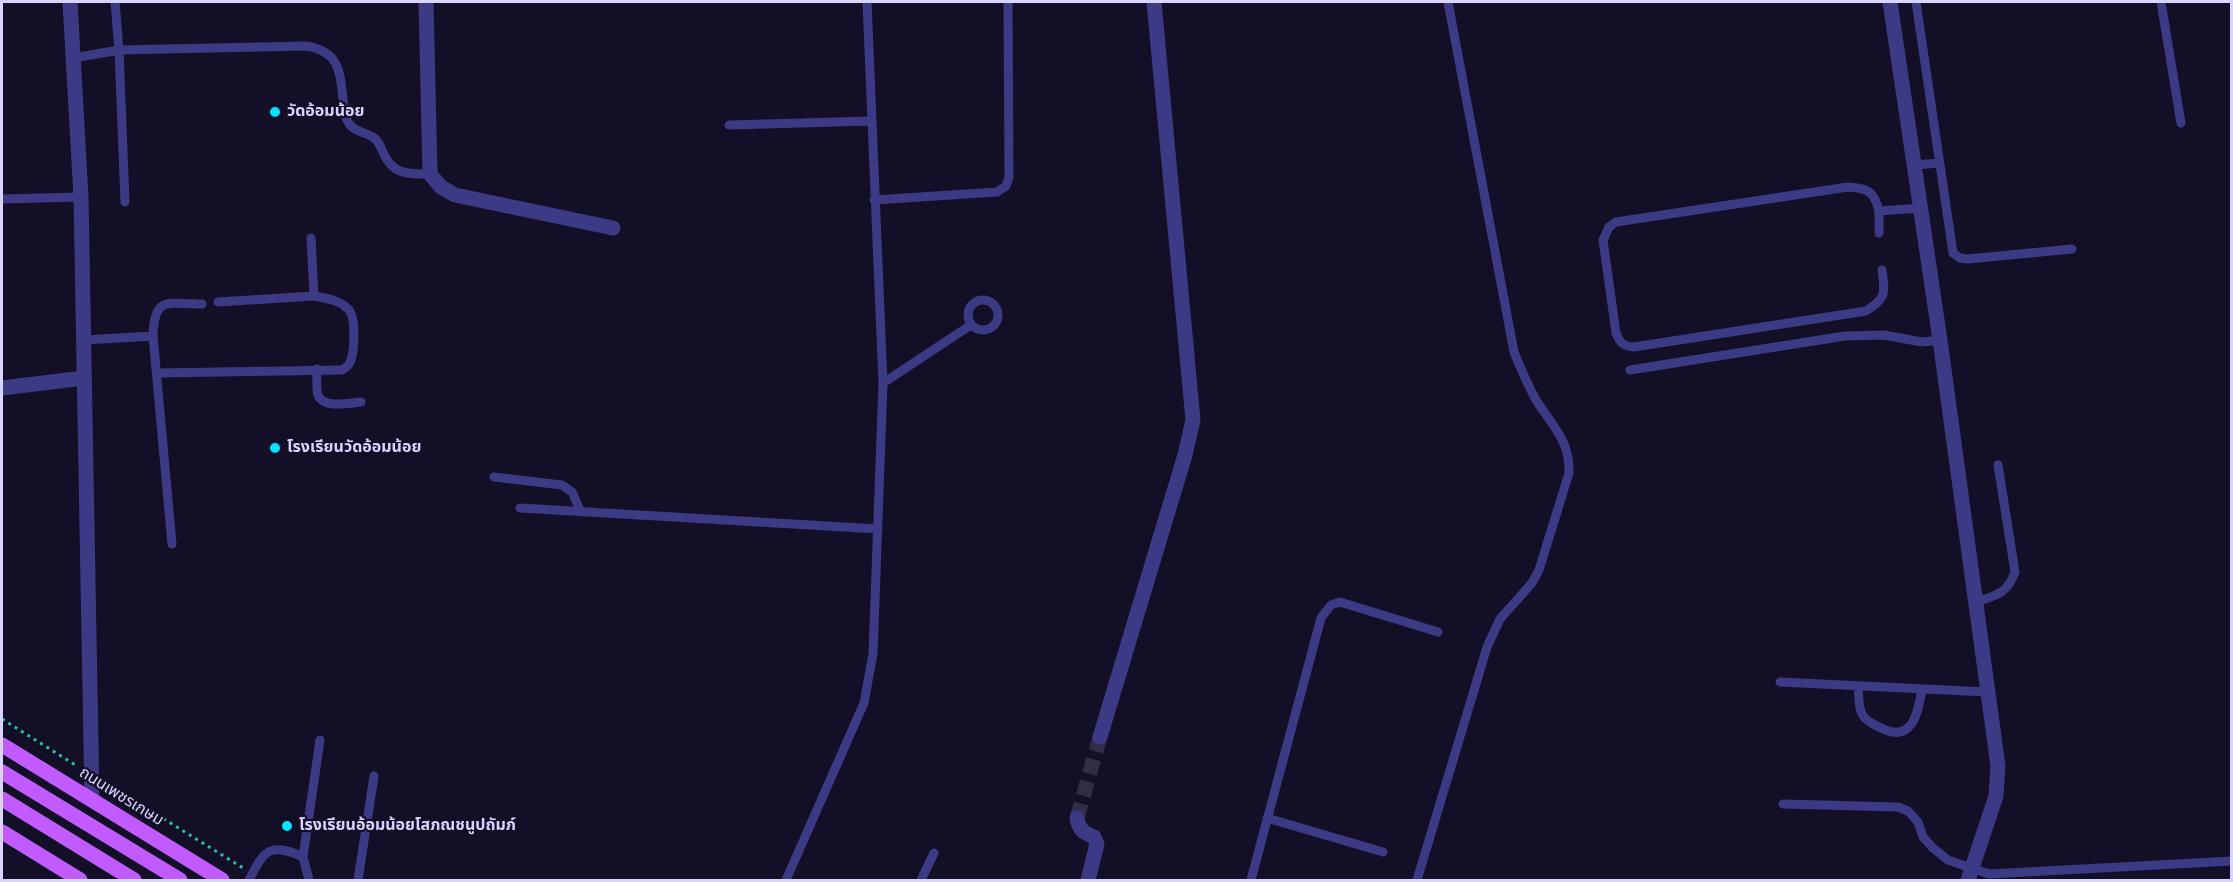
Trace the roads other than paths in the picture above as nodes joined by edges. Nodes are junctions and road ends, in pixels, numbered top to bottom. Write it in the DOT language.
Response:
graph roads {
  1 [pos="70,2"];
  2 [pos="115,2"];
  3 [pos="426,2"];
  4 [pos="867,2"];
  5 [pos="1008,2"];
  6 [pos="1154,2"];
  7 [pos="1448,2"];
  8 [pos="1890,2"];
  9 [pos="1916,2"];
  10 [pos="2161,2"];
  11 [pos="119,50"];
  12 [pos="74,58"];
  13 [pos="871,121"];
  14 [pos="2181,123"];
  15 [pos="729,125"];
  16 [pos="1939,162"];
  17 [pos="1915,165"];
  18 [pos="430,174"];
  19 [pos="81,197"];
  20 [pos="2,200"];
  21 [pos="874,200"];
  22 [pos="125,202"];
  23 [pos="1921,208"];
  24 [pos="1879,211"];
  25 [pos="613,228"];
  26 [pos="1879,233"];
  27 [pos="312,238"];
  28 [pos="2072,249"];
  29 [pos="1882,270"];
  30 [pos="314,296"];
  31 [pos="218,302"];
  32 [pos="202,304"];
  33 [pos="971,325"];
  34 [pos="153,336"];
  35 [pos="84,340"];
  36 [pos="1940,340"];
  37 [pos="317,369"];
  38 [pos="1630,370"];
  39 [pos="158,373"];
  40 [pos="84,378"];
  41 [pos="883,382"];
  42 [pos="2,388"];
  43 [pos="361,402"];
  44 [pos="1998,465"];
  45 [pos="494,477"];
  46 [pos="520,508"];
  47 [pos="581,512"];
  48 [pos="878,529"];
  49 [pos="172,544"];
  50 [pos="1976,602"];
  51 [pos="1438,632"];
  52 [pos="1780,682"];
  53 [pos="1858,686"];
  54 [pos="1922,689"];
  55 [pos="1988,692"];
  56 [pos="1100,737"];
  57 [pos="320,740"];
  58 [pos="2,745"];
  59 [pos="2,772"];
  60 [pos="374,776"];
  61 [pos="2,799"];
  62 [pos="92,800"];
  63 [pos="1783,804"];
  64 [pos="1077,818"];
  65 [pos="1267,818"];
  66 [pos="2,832"];
  67 [pos="1383,852"];
  68 [pos="934,853"];
  69 [pos="303,857"];
  70 [pos="2232,861"];
  71 [pos="1970,875"];
  72 [pos="251,877"];
  73 [pos="80,880"];
  74 [pos="134,880"];
  75 [pos="180,880"];
  76 [pos="222,880"];
  77 [pos="309,880"];
  78 [pos="358,880"];
  79 [pos="786,880"];
  80 [pos="921,880"];
  81 [pos="1088,880"];
  82 [pos="1251,880"];
  83 [pos="1417,880"];
  1 -- 12 [label="street"];
  2 -- 11 [label="lane"];
  3 -- 18 [label="street"];
  4 -- 13 [label="lane"];
  5 -- 21 [label="lane"];
  6 -- 56 [label="street"];
  7 -- 83 [label="lane"];
  8 -- 17 [label="street"];
  9 -- 16 [label="lane"];
  10 -- 14 [label="lane"];
  11 -- 12 [label="lane"];
  11 -- 18 [label="lane"];
  11 -- 22 [label="lane"];
  12 -- 19 [label="street"];
  13 -- 15 [label="lane"];
  13 -- 21 [label="lane"];
  16 -- 17 [label="lane"];
  16 -- 28 [label="lane"];
  17 -- 23 [label="street"];
  18 -- 25 [label="street"];
  19 -- 20 [label="lane"];
  19 -- 35 [label="street"];
  21 -- 41 [label="lane"];
  23 -- 24 [label="lane"];
  23 -- 36 [label="street"];
  24 -- 26 [label="lane"];
  24 -- 29 [label="lane"];
  27 -- 30 [label="lane"];
  30 -- 31 [label="lane"];
  30 -- 37 [label="lane"];
  32 -- 34 [label="lane"];
  33 -- 41 [label="lane"];
  34 -- 35 [label="lane"];
  34 -- 39 [label="lane"];
  35 -- 40 [label="street"];
  36 -- 38 [label="lane"];
  36 -- 50 [label="street"];
  37 -- 39 [label="lane"];
  37 -- 43 [label="lane"];
  39 -- 49 [label="lane"];
  40 -- 42 [label="street"];
  40 -- 62 [label="street"];
  41 -- 48 [label="lane"];
  44 -- 50 [label="lane"];
  45 -- 47 [label="lane"];
  46 -- 47 [label="lane"];
  47 -- 48 [label="lane"];
  48 -- 79 [label="lane"];
  50 -- 55 [label="street"];
  51 -- 65 [label="lane"];
  52 -- 53 [label="lane"];
  53 -- 54 [label="lane"];
  53 -- 54 [label="lane"];
  54 -- 55 [label="lane"];
  55 -- 71 [label="street"];
  57 -- 69 [label="lane"];
  58 -- 62 [label="main road, ถนนเพชรเกษม"];
  59 -- 75 [label="main road"];
  60 -- 78 [label="lane"];
  61 -- 74 [label="main road"];
  62 -- 76 [label="main road, ถนนเพชรเกษม"];
  63 -- 71 [label="lane"];
  64 -- 81 [label="street"];
  65 -- 67 [label="lane"];
  65 -- 82 [label="lane"];
  66 -- 73 [label="main road"];
  68 -- 80 [label="lane"];
  69 -- 72 [label="lane"];
  69 -- 77 [label="lane"];
  70 -- 71 [label="lane"];
}
